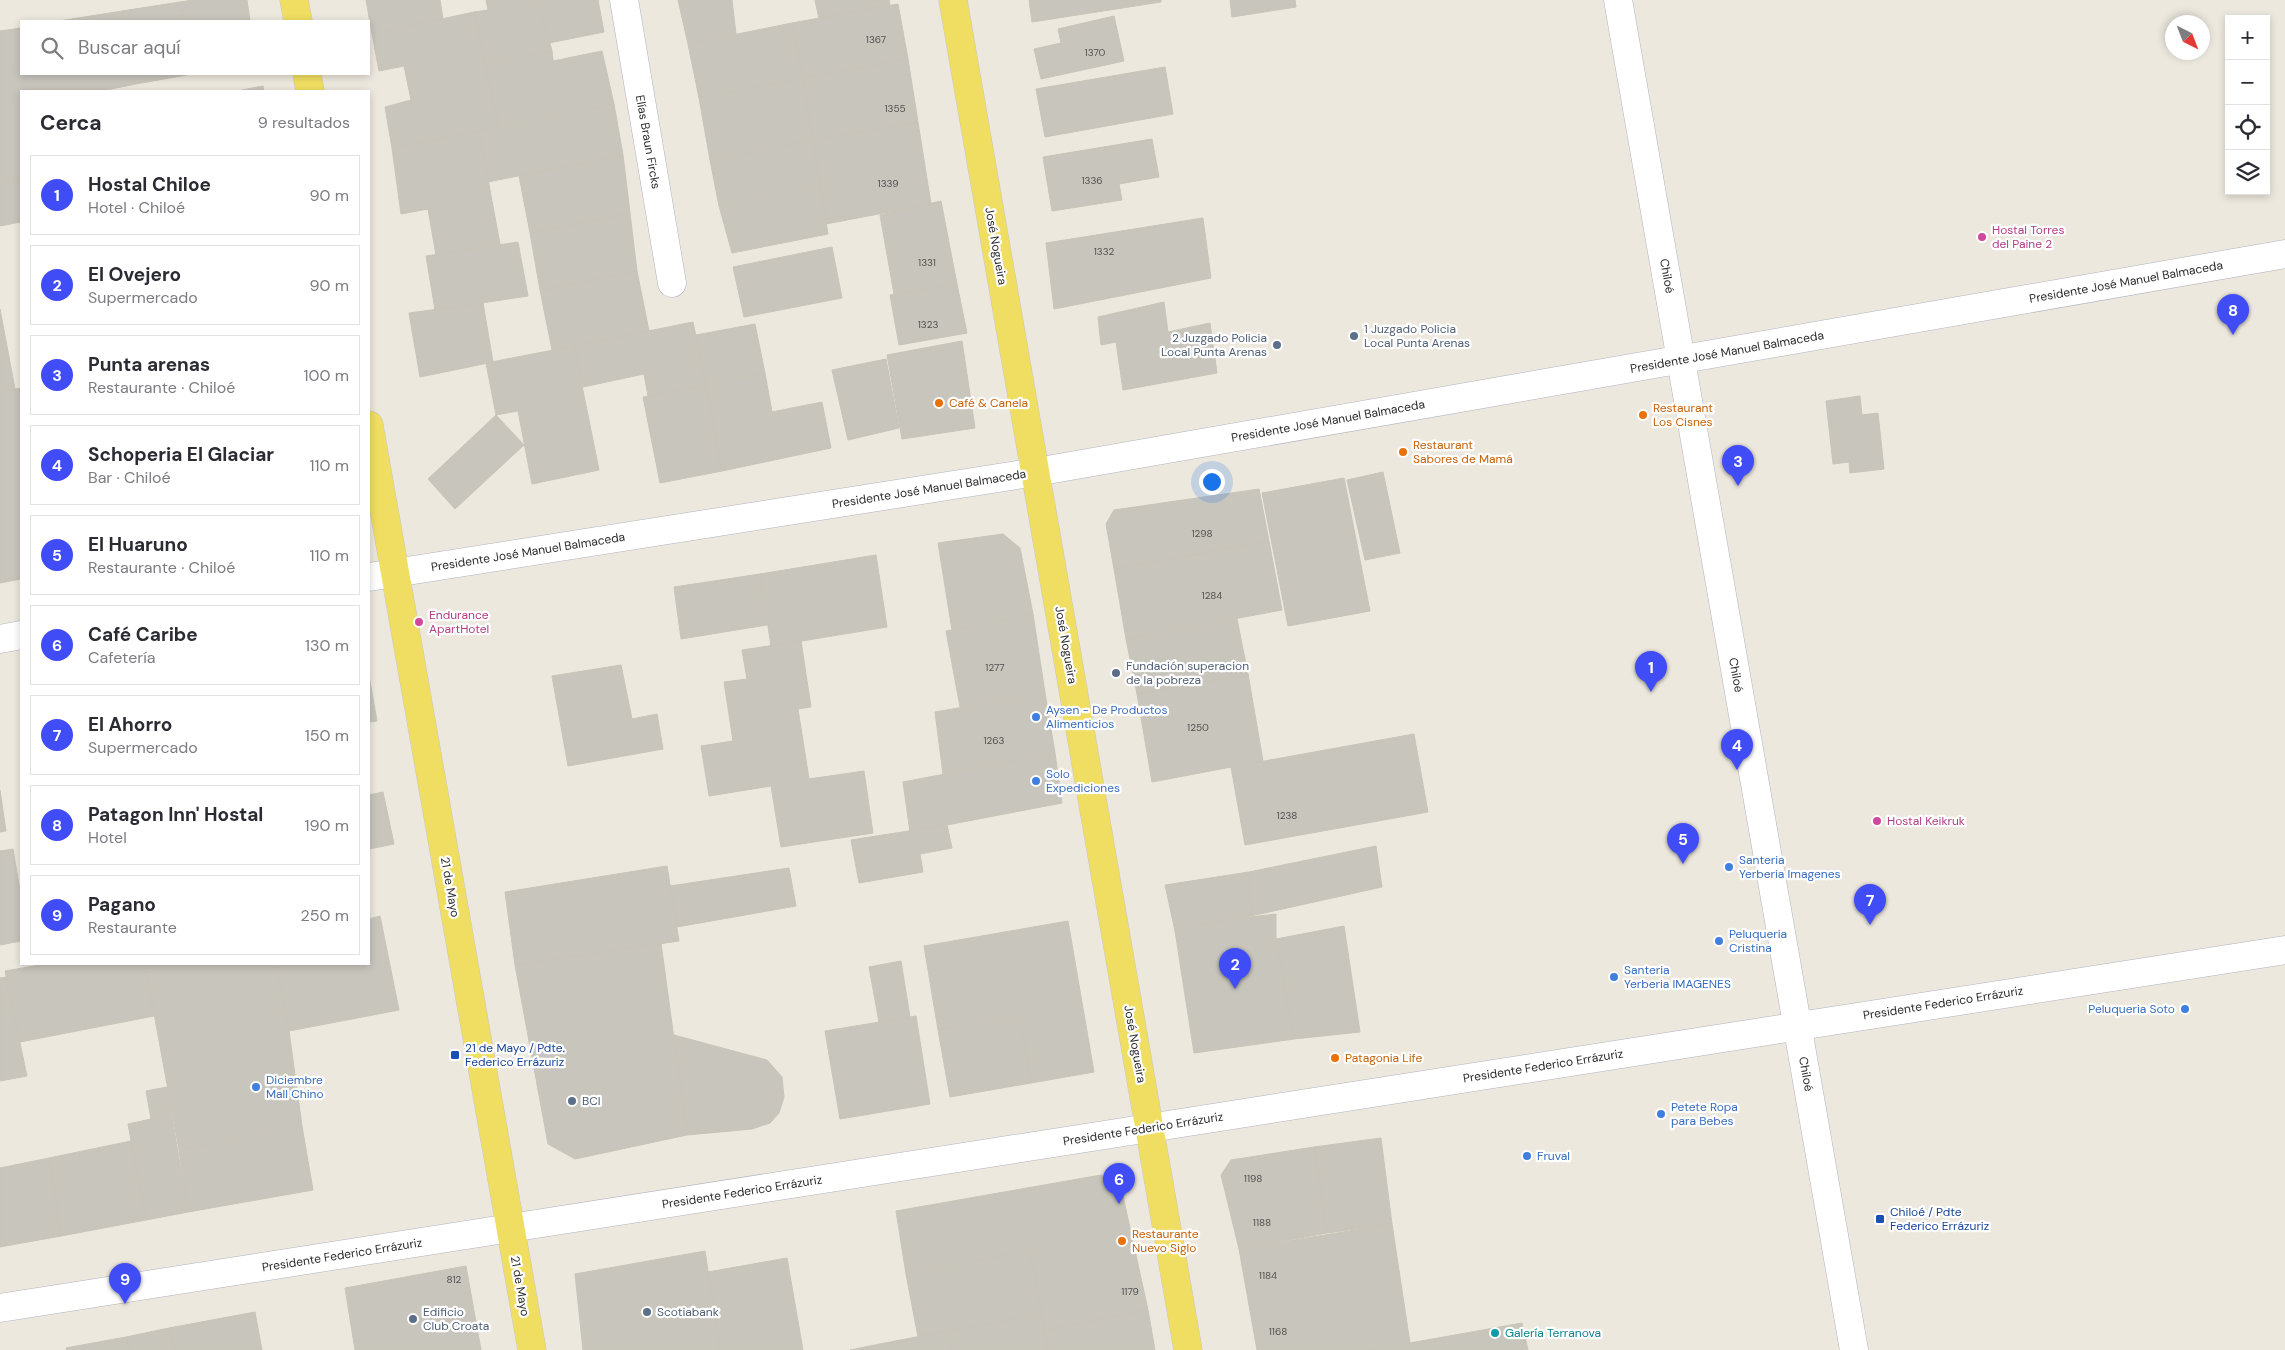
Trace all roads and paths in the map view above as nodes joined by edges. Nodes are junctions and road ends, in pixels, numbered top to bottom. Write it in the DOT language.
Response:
graph roads {
  1 [pos="294,0"];
  2 [pos="624,0"];
  3 [pos="953,0"];
  4 [pos="1618,0"];
  5 [pos="298,20"];
  6 [pos="307,75"];
  7 [pos="310,90"];
  8 [pos="2285,254"];
  9 [pos="672,283"];
  10 [pos="1681,360"];
  11 [pos="370,437"];
  12 [pos="1036,472"];
  13 [pos="382,575"];
  14 [pos="20,635"];
  15 [pos="0,639"];
  16 [pos="2285,950"];
  17 [pos="1798,1026"];
  18 [pos="1150,1128"];
  19 [pos="510,1228"];
  20 [pos="0,1308"];
  21 [pos="532,1350"];
  22 [pos="1188,1350"];
  23 [pos="1854,1350"];
  1 -- 5 [label="main road"];
  2 -- 9 [label="street, Elías Braun Fircks"];
  3 -- 12 [label="main road, José Nogueira"];
  4 -- 10 [label="street, Chiloé"];
  6 -- 7 [label="main road"];
  8 -- 10 [label="street, Presidente José Manuel Balmaceda"];
  10 -- 12 [label="street, Presidente José Manuel Balmaceda"];
  10 -- 17 [label="street, Chiloé"];
  11 -- 13 [label="main road, 21 de Mayo"];
  12 -- 13 [label="street, Presidente José Manuel Balmaceda"];
  12 -- 18 [label="main road, José Nogueira"];
  13 -- 19 [label="main road, 21 de Mayo"];
  14 -- 15 [label="street"];
  16 -- 17 [label="street, Presidente Federico Errázuriz"];
  17 -- 18 [label="street, Presidente Federico Errázuriz"];
  17 -- 23 [label="street, Chiloé"];
  18 -- 19 [label="street, Presidente Federico Errázuriz"];
  18 -- 22 [label="main road, José Nogueira"];
  19 -- 20 [label="street, Presidente Federico Errázuriz"];
  19 -- 21 [label="main road, 21 de Mayo"];
}
